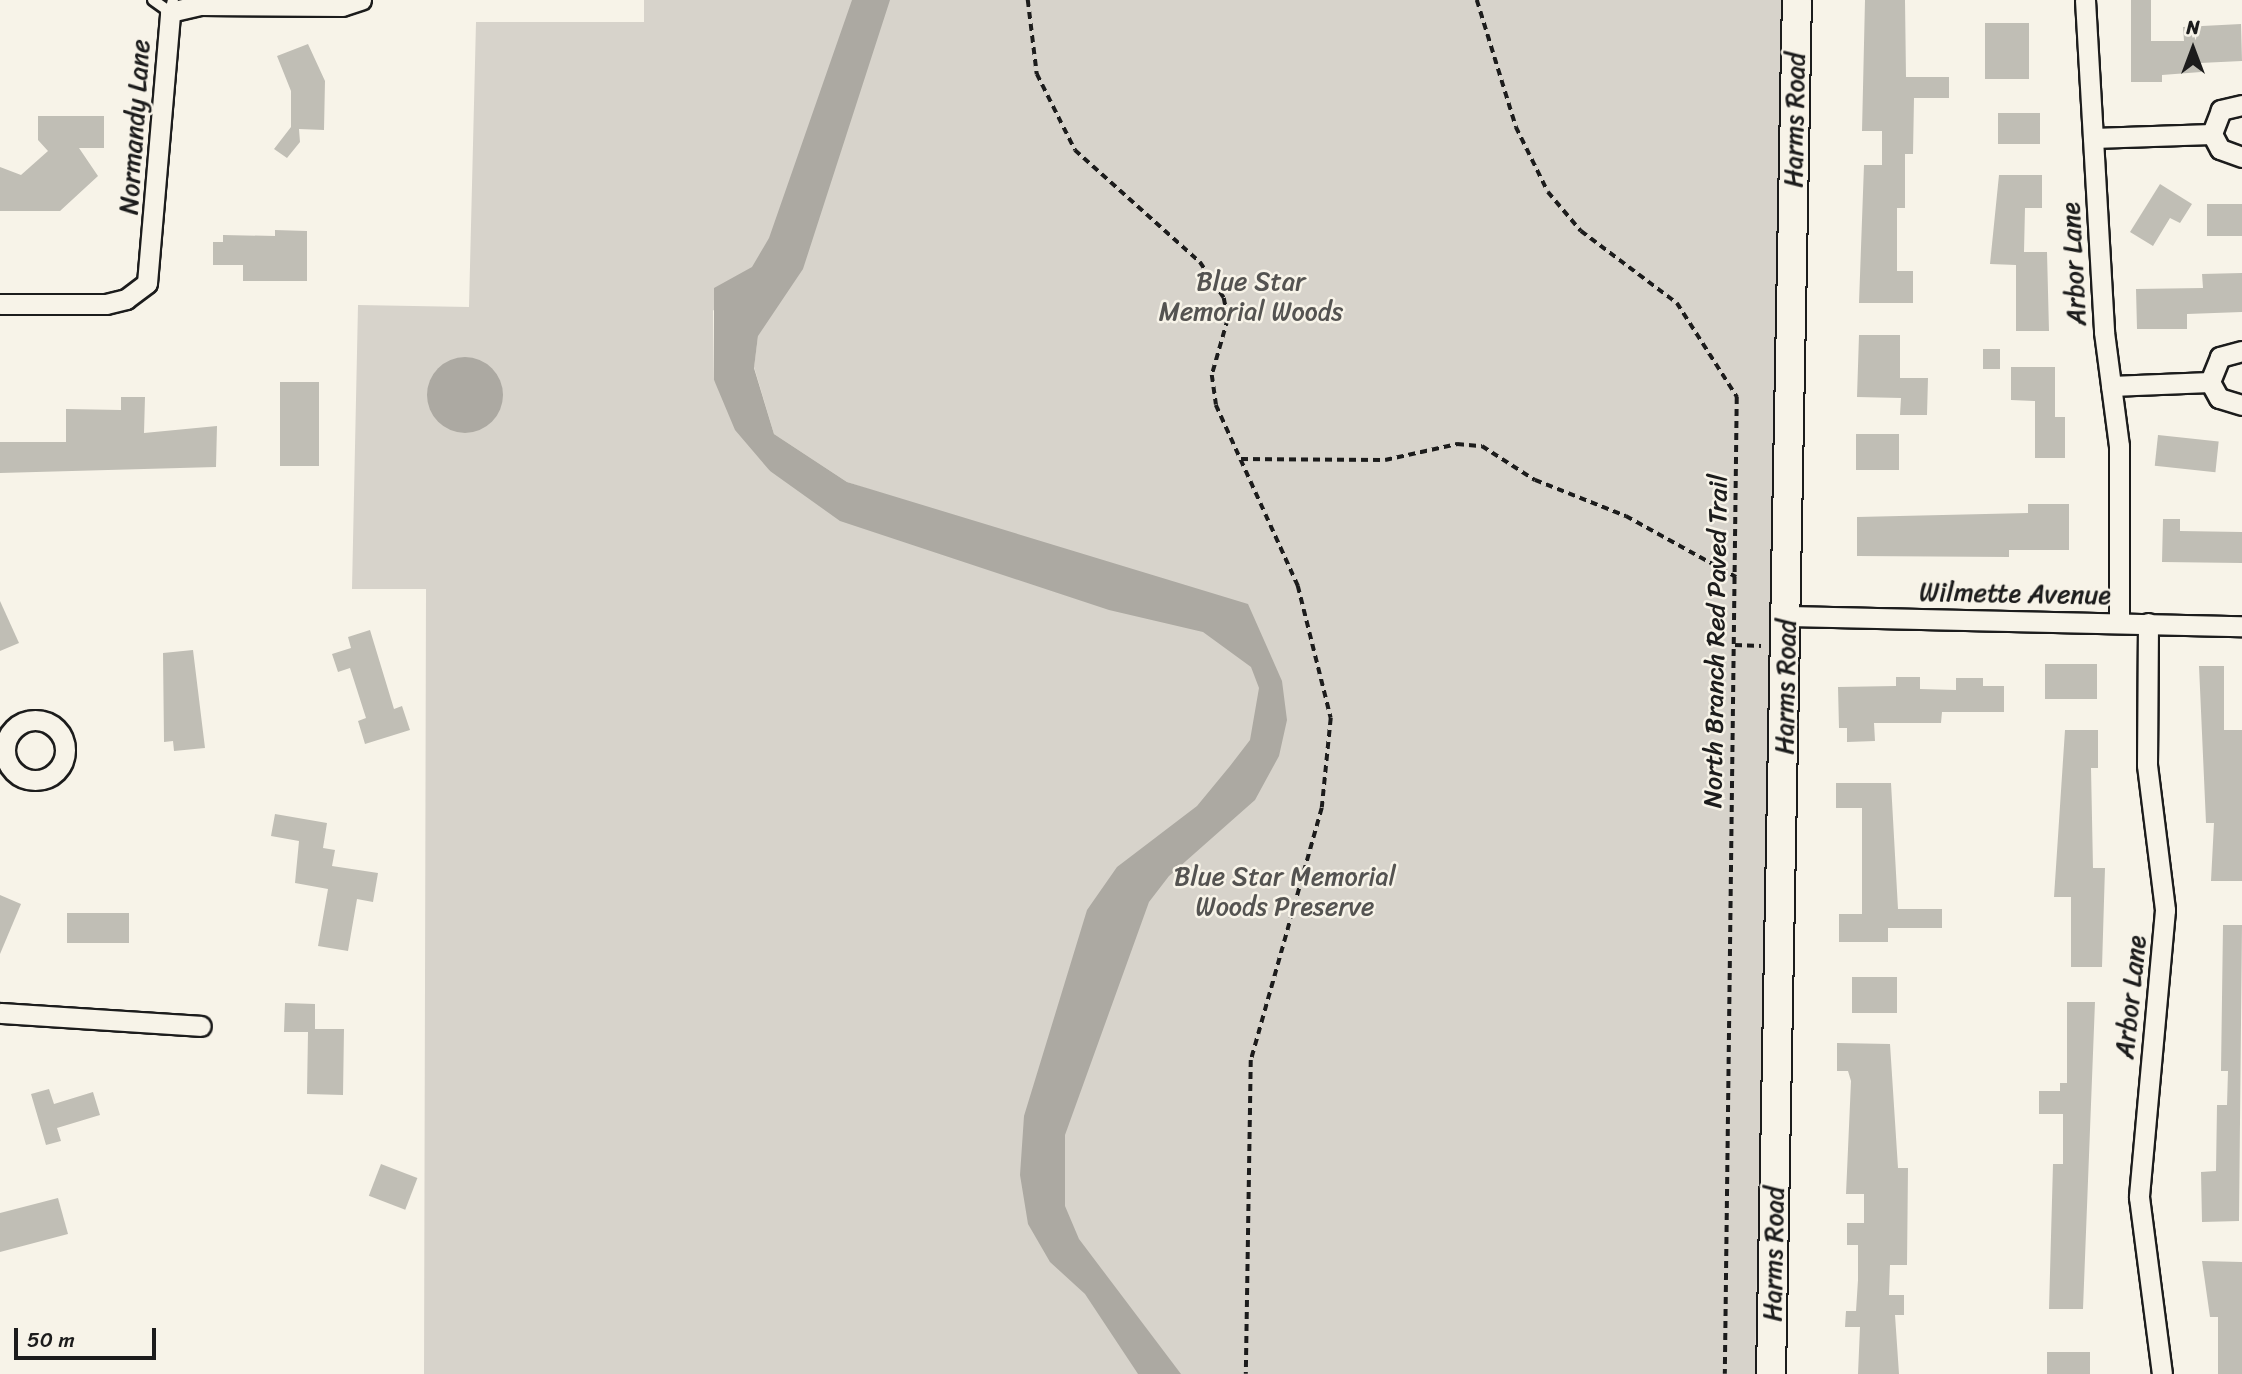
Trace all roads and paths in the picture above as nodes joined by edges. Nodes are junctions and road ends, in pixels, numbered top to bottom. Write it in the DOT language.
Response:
graph roads {
  1 [pos="153,0"];
  2 [pos="361,0"];
  3 [pos="1028,0"];
  4 [pos="1477,0"];
  5 [pos="1797,0"];
  6 [pos="2085,0"];
  7 [pos="172,6"];
  8 [pos="2242,105"];
  9 [pos="2212,134"];
  10 [pos="2093,138"];
  11 [pos="2242,156"];
  12 [pos="0,304"];
  13 [pos="2242,351"];
  14 [pos="2210,382"];
  15 [pos="2110,386"];
  16 [pos="2242,405"];
  17 [pos="1241,458"];
  18 [pos="1737,577"];
  19 [pos="1787,617"];
  20 [pos="2119,622"];
  21 [pos="2148,623"];
  22 [pos="2242,626"];
  23 [pos="1735,645"];
  24 [pos="1772,646"];
  25 [pos="0,1013"];
  26 [pos="201,1026"];
  27 [pos="1246,1374"];
  28 [pos="1725,1374"];
  29 [pos="1772,1374"];
  30 [pos="2162,1374"];
  1 -- 7 [label="lane"];
  2 -- 7 [label="street, Normandy Lane"];
  3 -- 17 [label="path"];
  4 -- 18 [label="path, North Branch Red Paved Trail"];
  5 -- 19 [label="main road, Harms Road"];
  6 -- 10 [label="street, Arbor Lane"];
  7 -- 12 [label="street, Normandy Lane"];
  8 -- 9 [label="street"];
  9 -- 10 [label="street"];
  9 -- 11 [label="street"];
  10 -- 15 [label="street, Arbor Lane"];
  13 -- 14 [label="street"];
  14 -- 15 [label="street"];
  14 -- 16 [label="street"];
  15 -- 20 [label="street, Arbor Lane"];
  17 -- 18 [label="path"];
  17 -- 27 [label="path"];
  18 -- 23 [label="path, North Branch Red Paved Trail"];
  19 -- 20 [label="street, Wilmette Avenue"];
  19 -- 29 [label="main road, Harms Road"];
  20 -- 21 [label="street, Wilmette Avenue"];
  21 -- 22 [label="street, Wilmette Avenue"];
  21 -- 30 [label="street, Arbor Lane"];
  23 -- 24 [label="path"];
  23 -- 28 [label="path, North Branch Red Paved Trail"];
  25 -- 26 [label="street"];
}
